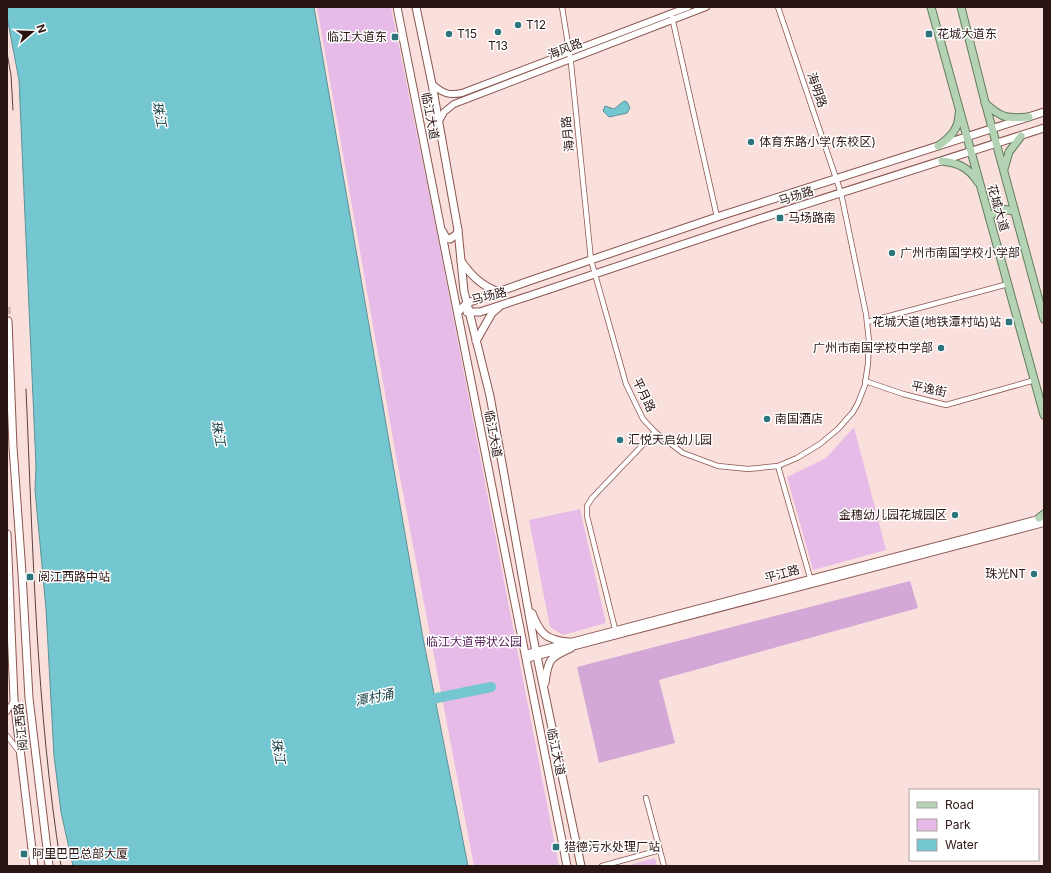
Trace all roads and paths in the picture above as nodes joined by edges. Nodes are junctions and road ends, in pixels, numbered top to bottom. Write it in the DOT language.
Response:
graph roads {
  1 [pos="397,7"];
  2 [pos="416,7"];
  3 [pos="562,7"];
  4 [pos="688,7"];
  5 [pos="706,7"];
  6 [pos="778,7"];
  7 [pos="931,7"];
  8 [pos="961,7"];
  9 [pos="672,16"];
  10 [pos="570,51"];
  11 [pos="570,58"];
  12 [pos="432,84"];
  13 [pos="985,102"];
  14 [pos="959,107"];
  15 [pos="1044,112"];
  16 [pos="1029,117"];
  17 [pos="439,121"];
  18 [pos="1044,128"];
  19 [pos="992,129"];
  20 [pos="1021,136"];
  21 [pos="967,137"];
  22 [pos="996,144"];
  23 [pos="938,146"];
  24 [pos="971,152"];
  25 [pos="942,161"];
  26 [pos="1004,172"];
  27 [pos="837,179"];
  28 [pos="981,187"];
  29 [pos="841,193"];
  30 [pos="1014,211"];
  31 [pos="989,216"];
  32 [pos="717,217"];
  33 [pos="458,230"];
  34 [pos="443,232"];
  35 [pos="460,260"];
  36 [pos="591,260"];
  37 [pos="595,274"];
  38 [pos="1008,284"];
  39 [pos="500,292"];
  40 [pos="467,304"];
  41 [pos="503,305"];
  42 [pos="459,311"];
  43 [pos="470,313"];
  44 [pos="1044,319"];
  45 [pos="8,321"];
  46 [pos="867,322"];
  47 [pos="476,341"];
  48 [pos="866,380"];
  49 [pos="1035,380"];
  50 [pos="490,396"];
  51 [pos="476,401"];
  52 [pos="1044,415"];
  53 [pos="655,432"];
  54 [pos="778,466"];
  55 [pos="1043,518"];
  56 [pos="7,534"];
  57 [pos="521,569"];
  58 [pos="508,571"];
  59 [pos="811,582"];
  60 [pos="526,598"];
  61 [pos="615,630"];
  62 [pos="570,645"];
  63 [pos="536,654"];
  64 [pos="526,656"];
  65 [pos="544,689"];
  66 [pos="14,699"];
  67 [pos="7,712"];
  68 [pos="7,736"];
  69 [pos="19,752"];
  70 [pos="646,798"];
  71 [pos="660,850"];
  72 [pos="34,866"];
  73 [pos="49,866"];
  74 [pos="567,866"];
  75 [pos="581,866"];
  76 [pos="602,866"];
  77 [pos="664,866"];
  1 -- 34 [label="main road, 临江大道"];
  2 -- 12 [label="main road, 临江大道"];
  3 -- 10 [label="street, 海月路"];
  4 -- 9 [label="street, 海风路"];
  5 -- 9 [label="street, 海风路"];
  6 -- 27 [label="street, 海明路"];
  7 -- 14 [label="main road, 花城大道"];
  8 -- 13 [label="main road, 花城大道"];
  9 -- 10 [label="street, 海风路"];
  9 -- 11 [label="street, 海风路"];
  9 -- 32 [label="street"];
  10 -- 11 [label="street, 海月路"];
  10 -- 12 [label="street, 海风路"];
  11 -- 17 [label="street, 海风路"];
  11 -- 36 [label="street, 海月路"];
  12 -- 17 [label="main road, 临江大道"];
  13 -- 16 [label="main road"];
  13 -- 19 [label="main road, 花城大道"];
  14 -- 21 [label="main road, 花城大道"];
  14 -- 23 [label="main road"];
  15 -- 16 [label="main road, 马场路"];
  16 -- 19 [label="main road, 马场路"];
  17 -- 33 [label="main road, 临江大道"];
  18 -- 20 [label="main road, 马场路"];
  19 -- 21 [label="main road, 马场路"];
  19 -- 22 [label="main road, 花城大道"];
  20 -- 22 [label="main road, 马场路"];
  20 -- 26 [label="main road"];
  21 -- 23 [label="main road, 马场路"];
  21 -- 24 [label="main road, 花城大道"];
  22 -- 24 [label="main road, 马场路"];
  22 -- 26 [label="main road, 花城大道"];
  23 -- 27 [label="main road, 马场路"];
  24 -- 25 [label="main road, 马场路"];
  24 -- 28 [label="main road, 花城大道"];
  25 -- 28 [label="main road"];
  25 -- 29 [label="main road, 马场路"];
  26 -- 30 [label="main road, 花城大道"];
  27 -- 29 [label="street, 海明路"];
  27 -- 32 [label="main road, 马场路"];
  28 -- 31 [label="main road, 花城大道"];
  29 -- 37 [label="main road, 马场路"];
  29 -- 46 [label="street, 平月路"];
  30 -- 31 [label="main road"];
  30 -- 44 [label="main road, 花城大道"];
  31 -- 38 [label="main road, 花城大道"];
  32 -- 36 [label="main road, 马场路"];
  33 -- 34 [label="main road"];
  33 -- 35 [label="main road, 临江大道"];
  34 -- 42 [label="main road, 临江大道"];
  35 -- 39 [label="main road"];
  35 -- 40 [label="main road, 临江大道"];
  36 -- 37 [label="street, 平月路"];
  36 -- 39 [label="main road, 马场路"];
  37 -- 41 [label="main road, 马场路"];
  37 -- 53 [label="street, 平月路"];
  38 -- 46 [label="street"];
  38 -- 49 [label="main road, 花城大道"];
  39 -- 40 [label="main road, 马场路"];
  39 -- 41 [label="main road"];
  40 -- 42 [label="main road, 马场路"];
  40 -- 43 [label="main road, 临江大道"];
  41 -- 43 [label="main road, 马场路"];
  41 -- 47 [label="main road"];
  42 -- 43 [label="main road, 马场路"];
  42 -- 51 [label="main road, 临江大道"];
  43 -- 47 [label="main road, 临江大道"];
  45 -- 73 [label="main road, 阅江西路"];
  46 -- 48 [label="street, 平月路"];
  47 -- 50 [label="main road, 临江大道"];
  48 -- 49 [label="street, 平逸街"];
  48 -- 54 [label="street, 平月路"];
  49 -- 52 [label="main road, 花城大道"];
  50 -- 51 [label="main road"];
  50 -- 57 [label="main road, 临江大道"];
  51 -- 58 [label="main road, 临江大道"];
  53 -- 54 [label="street, 平月路"];
  53 -- 61 [label="street"];
  54 -- 59 [label="street"];
  55 -- 59 [label="street, 平江路"];
  56 -- 66 [label="main road, 阅江西路"];
  57 -- 58 [label="main road"];
  57 -- 60 [label="main road, 临江大道"];
  58 -- 64 [label="main road, 临江大道"];
  59 -- 61 [label="street, 平江路"];
  59 -- 62 [label="street, 平江路"];
  60 -- 62 [label="main road"];
  60 -- 63 [label="main road, 临江大道"];
  61 -- 62 [label="street, 平江路"];
  62 -- 63 [label="street, 平江路"];
  62 -- 65 [label="main road"];
  63 -- 64 [label="street, 平江路"];
  63 -- 65 [label="main road, 临江大道"];
  64 -- 74 [label="main road, 临江大道"];
  65 -- 75 [label="main road, 临江大道"];
  66 -- 67 [label="street"];
  66 -- 69 [label="main road, 阅江西路"];
  68 -- 69 [label="street"];
  69 -- 72 [label="main road, 阅江西路"];
  70 -- 71 [label="street"];
  71 -- 76 [label="street"];
  71 -- 77 [label="street"];
}
